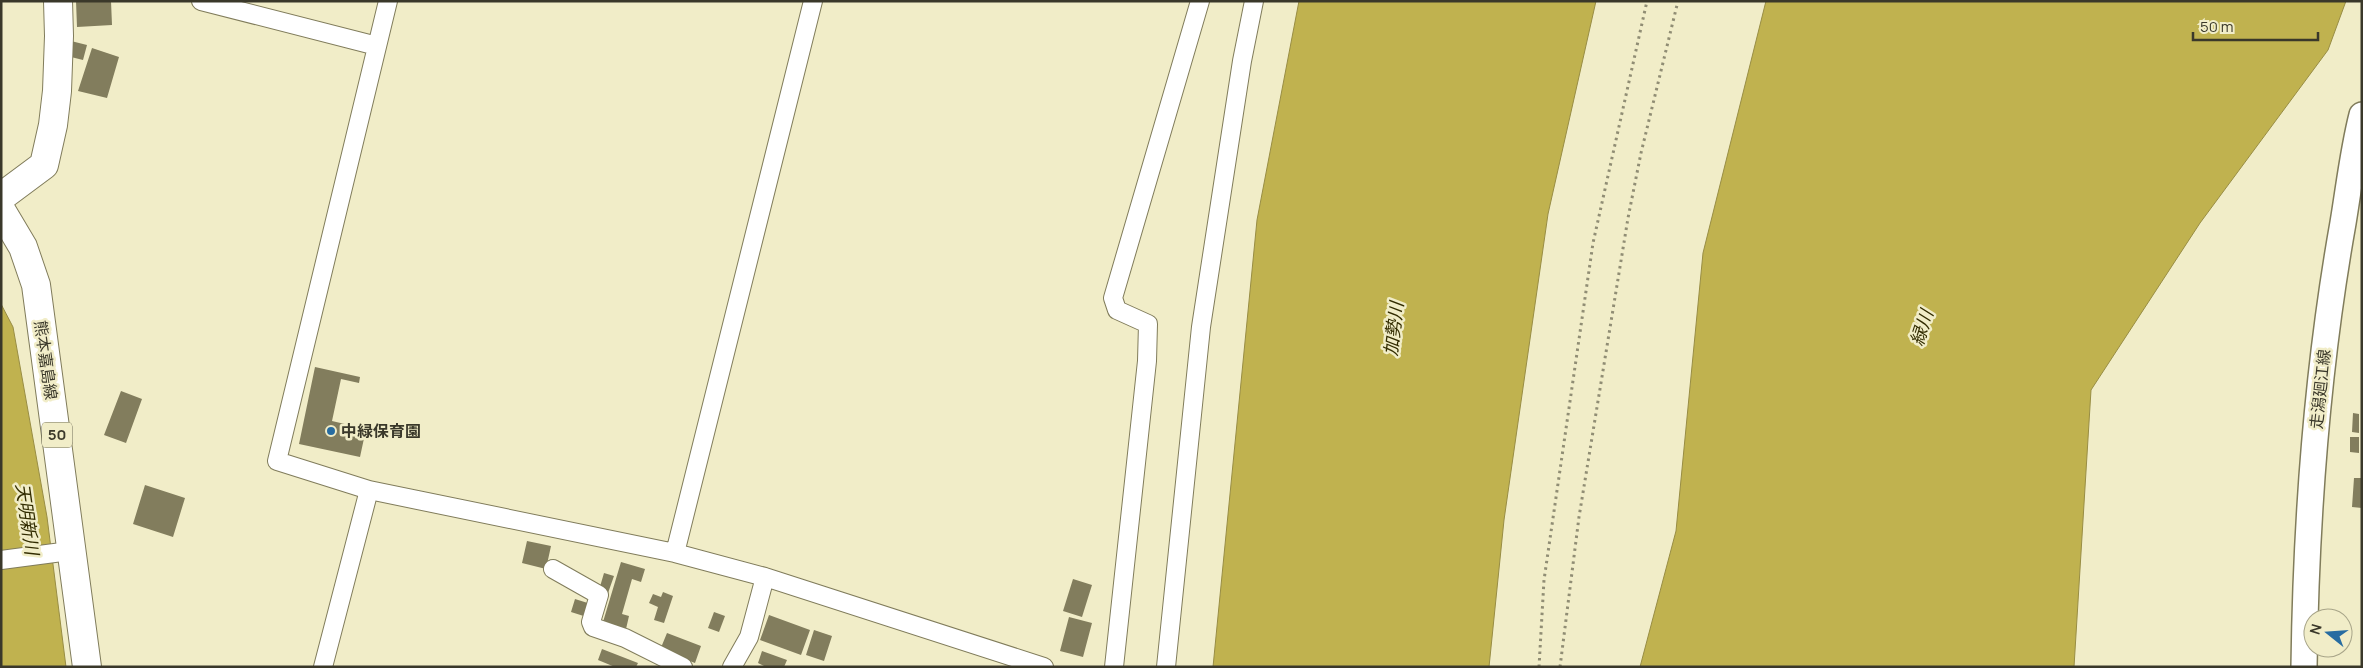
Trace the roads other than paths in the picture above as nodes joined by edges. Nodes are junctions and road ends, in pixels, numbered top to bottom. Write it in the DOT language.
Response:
graph roads {
  1 [pos="58,1"];
  2 [pos="201,1"];
  3 [pos="388,1"];
  4 [pos="813,1"];
  5 [pos="1200,1"];
  6 [pos="1254,1"];
  7 [pos="377,46"];
  8 [pos="2362,115"];
  9 [pos="1,198"];
  10 [pos="1,210"];
  11 [pos="369,490"];
  12 [pos="68,552"];
  13 [pos="675,553"];
  14 [pos="1,560"];
  15 [pos="553,569"];
  16 [pos="765,577"];
  17 [pos="87,667"];
  18 [pos="322,667"];
  19 [pos="684,667"];
  20 [pos="732,667"];
  21 [pos="1044,667"];
  22 [pos="1114,667"];
  23 [pos="1166,667"];
  24 [pos="2304,667"];
  1 -- 9 [label="main road"];
  2 -- 7 [label="street"];
  3 -- 7 [label="street"];
  4 -- 13 [label="street"];
  5 -- 22 [label="street"];
  6 -- 23 [label="street"];
  7 -- 11 [label="street"];
  8 -- 24 [label="main road, 走潟廻江線"];
  10 -- 12 [label="main road, 熊本嘉島線 / 50"];
  11 -- 13 [label="street"];
  11 -- 18 [label="street"];
  12 -- 14 [label="street"];
  12 -- 17 [label="main road, 熊本嘉島線 / 50"];
  13 -- 16 [label="street"];
  15 -- 19 [label="street"];
  16 -- 20 [label="street"];
  16 -- 21 [label="street"];
}
